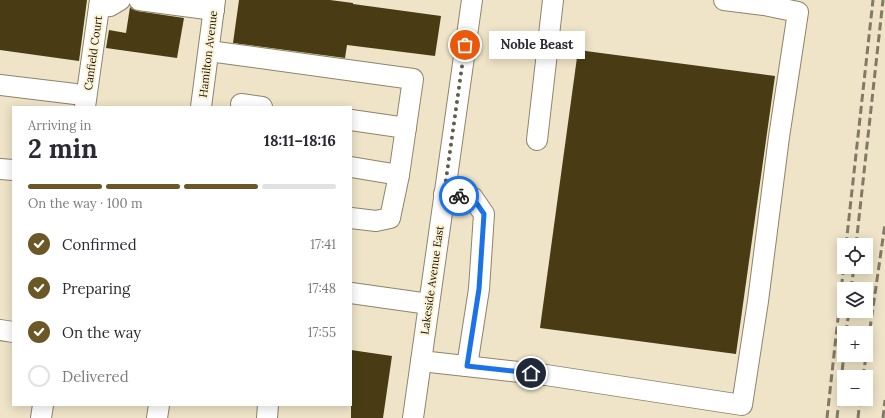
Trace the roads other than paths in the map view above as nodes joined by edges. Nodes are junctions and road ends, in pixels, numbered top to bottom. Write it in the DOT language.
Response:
graph roads {
  1 [pos="120,0"];
  2 [pos="139,0"];
  3 [pos="472,0"];
  4 [pos="553,0"];
  5 [pos="724,0"];
  6 [pos="100,4"];
  7 [pos="214,5"];
  8 [pos="209,51"];
  9 [pos="0,84"];
  10 [pos="80,100"];
  11 [pos="241,104"];
  12 [pos="201,106"];
  13 [pos="255,106"];
  14 [pos="352,120"];
  15 [pos="406,128"];
  16 [pos="537,140"];
  17 [pos="352,167"];
  18 [pos="0,168"];
  19 [pos="12,170"];
  20 [pos="399,175"];
  21 [pos="444,194"];
  22 [pos="352,218"];
  23 [pos="352,293"];
  24 [pos="429,304"];
  25 [pos="0,330"];
  26 [pos="12,332"];
  27 [pos="421,361"];
  28 [pos="467,366"];
  29 [pos="43,406"];
  30 [pos="159,406"];
  31 [pos="268,406"];
  32 [pos="41,418"];
  33 [pos="157,418"];
  34 [pos="267,418"];
  35 [pos="413,418"];
  1 -- 6 [label="street"];
  2 -- 7 [label="street"];
  3 -- 21 [label="street, Lakeside Avenue East"];
  4 -- 16 [label="street"];
  5 -- 28 [label="street"];
  6 -- 10 [label="street, Canfield Court"];
  7 -- 8 [label="street, Hamilton Avenue"];
  8 -- 12 [label="street, Hamilton Avenue"];
  8 -- 15 [label="street"];
  9 -- 10 [label="street"];
  11 -- 13 [label="street"];
  14 -- 15 [label="street"];
  15 -- 20 [label="street"];
  17 -- 20 [label="street"];
  18 -- 19 [label="street"];
  20 -- 22 [label="street"];
  21 -- 24 [label="street, Lakeside Avenue East"];
  21 -- 28 [label="street"];
  23 -- 24 [label="street"];
  24 -- 27 [label="street, Lakeside Avenue East"];
  25 -- 26 [label="street"];
  27 -- 28 [label="street"];
  27 -- 35 [label="street, Lakeside Avenue East"];
  29 -- 32 [label="street"];
  30 -- 33 [label="street"];
  31 -- 34 [label="street"];
}
